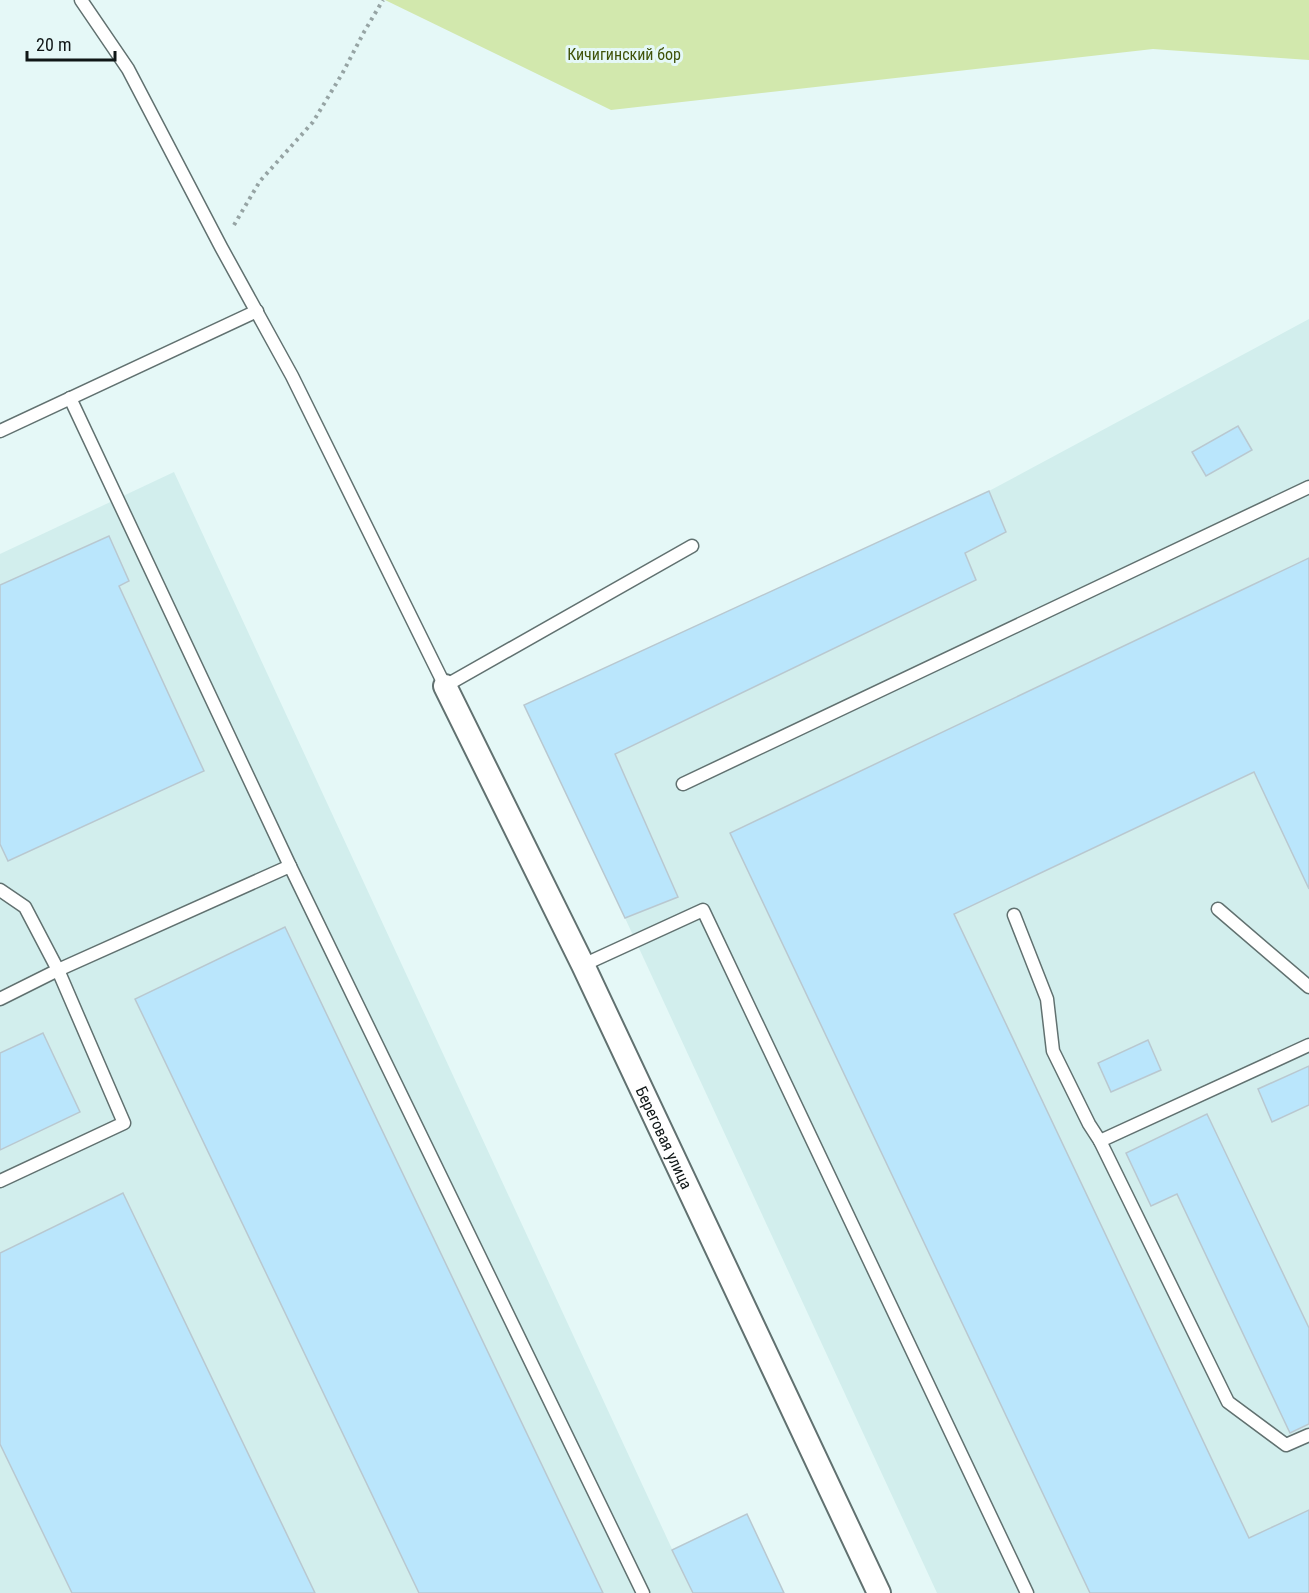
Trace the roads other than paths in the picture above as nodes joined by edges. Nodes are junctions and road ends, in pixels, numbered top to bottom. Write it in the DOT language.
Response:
graph roads {
  1 [pos="81,0"];
  2 [pos="257,311"];
  3 [pos="70,398"];
  4 [pos="0,431"];
  5 [pos="1309,488"];
  6 [pos="692,546"];
  7 [pos="445,686"];
  8 [pos="683,784"];
  9 [pos="290,866"];
  10 [pos="0,890"];
  11 [pos="1218,909"];
  12 [pos="1014,915"];
  13 [pos="584,964"];
  14 [pos="58,970"];
  15 [pos="1309,987"];
  16 [pos="0,999"];
  17 [pos="1309,1045"];
  18 [pos="1100,1141"];
  19 [pos="0,1181"];
  20 [pos="1309,1435"];
  21 [pos="643,1593"];
  22 [pos="879,1593"];
  23 [pos="1027,1593"];
  1 -- 2 [label="lane"];
  2 -- 3 [label="lane"];
  2 -- 7 [label="lane"];
  3 -- 4 [label="lane"];
  3 -- 9 [label="lane"];
  5 -- 8 [label="lane"];
  6 -- 7 [label="lane"];
  7 -- 13 [label="street, Береговая улица"];
  9 -- 14 [label="lane"];
  9 -- 21 [label="lane"];
  10 -- 14 [label="lane"];
  11 -- 15 [label="lane"];
  12 -- 18 [label="lane"];
  13 -- 22 [label="street, Береговая улица"];
  13 -- 23 [label="lane"];
  14 -- 16 [label="lane"];
  14 -- 19 [label="lane"];
  17 -- 18 [label="lane"];
  18 -- 20 [label="lane"];
}
